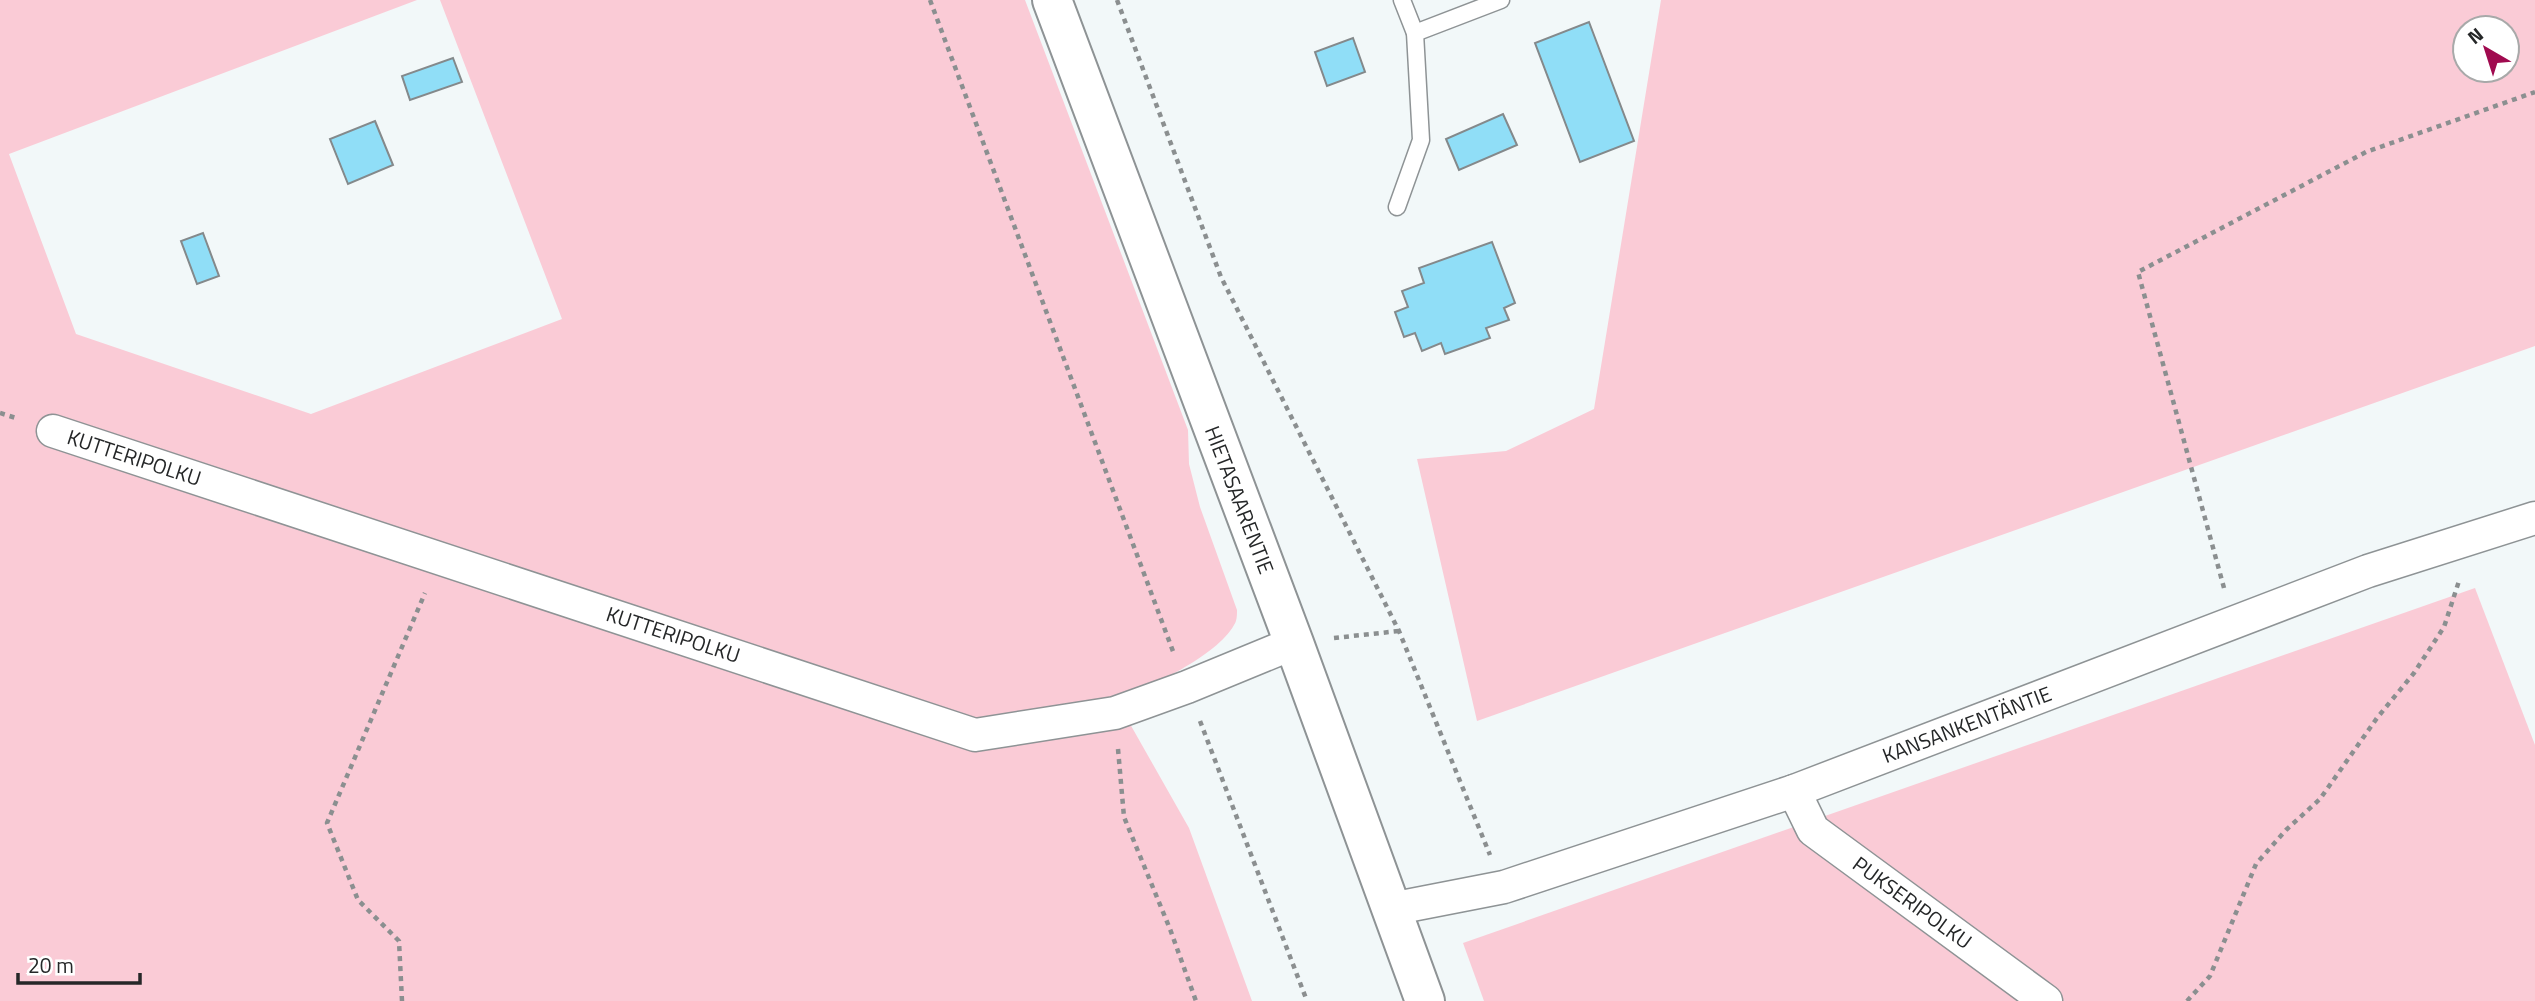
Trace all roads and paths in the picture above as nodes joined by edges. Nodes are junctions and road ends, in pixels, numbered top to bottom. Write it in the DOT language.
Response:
graph roads {
  1 [pos="930,0"];
  2 [pos="1052,0"];
  3 [pos="1117,0"];
  4 [pos="1402,0"];
  5 [pos="1501,0"];
  6 [pos="1415,33"];
  7 [pos="2535,92"];
  8 [pos="1397,207"];
  9 [pos="53,431"];
  10 [pos="2535,518"];
  11 [pos="2480,536"];
  12 [pos="439,558"];
  13 [pos="2234,623"];
  14 [pos="1399,631"];
  15 [pos="1294,643"];
  16 [pos="1187,687"];
  17 [pos="1115,713"];
  18 [pos="1794,791"];
  19 [pos="1504,887"];
  20 [pos="1391,909"];
  21 [pos="402,1001"];
  22 [pos="1196,1001"];
  23 [pos="1307,1001"];
  24 [pos="1425,1001"];
  25 [pos="2046,1001"];
  26 [pos="2187,1001"];
  1 -- 16 [label="path"];
  2 -- 15 [label="street, HIETASAARENTIE"];
  3 -- 14 [label="path"];
  4 -- 6 [label="lane"];
  5 -- 6 [label="lane"];
  6 -- 8 [label="lane"];
  7 -- 13 [label="path"];
  9 -- 12 [label="street, KUTTERIPOLKU"];
  10 -- 11 [label="street, KANSANKENTÄNTIE"];
  11 -- 13 [label="street, KANSANKENTÄNTIE"];
  11 -- 26 [label="path"];
  12 -- 17 [label="street, KUTTERIPOLKU"];
  12 -- 21 [label="path"];
  13 -- 18 [label="street, KANSANKENTÄNTIE"];
  14 -- 15 [label="path"];
  14 -- 19 [label="path"];
  15 -- 16 [label="street, KUTTERIPOLKU"];
  15 -- 20 [label="street, HIETASAARENTIE"];
  16 -- 17 [label="street, KUTTERIPOLKU"];
  16 -- 23 [label="path"];
  17 -- 22 [label="path"];
  18 -- 19 [label="street, KANSANKENTÄNTIE"];
  18 -- 25 [label="street, PUKSERIPOLKU"];
  19 -- 20 [label="street, KANSANKENTÄNTIE"];
  20 -- 24 [label="street, HIETASAARENTIE"];
}
